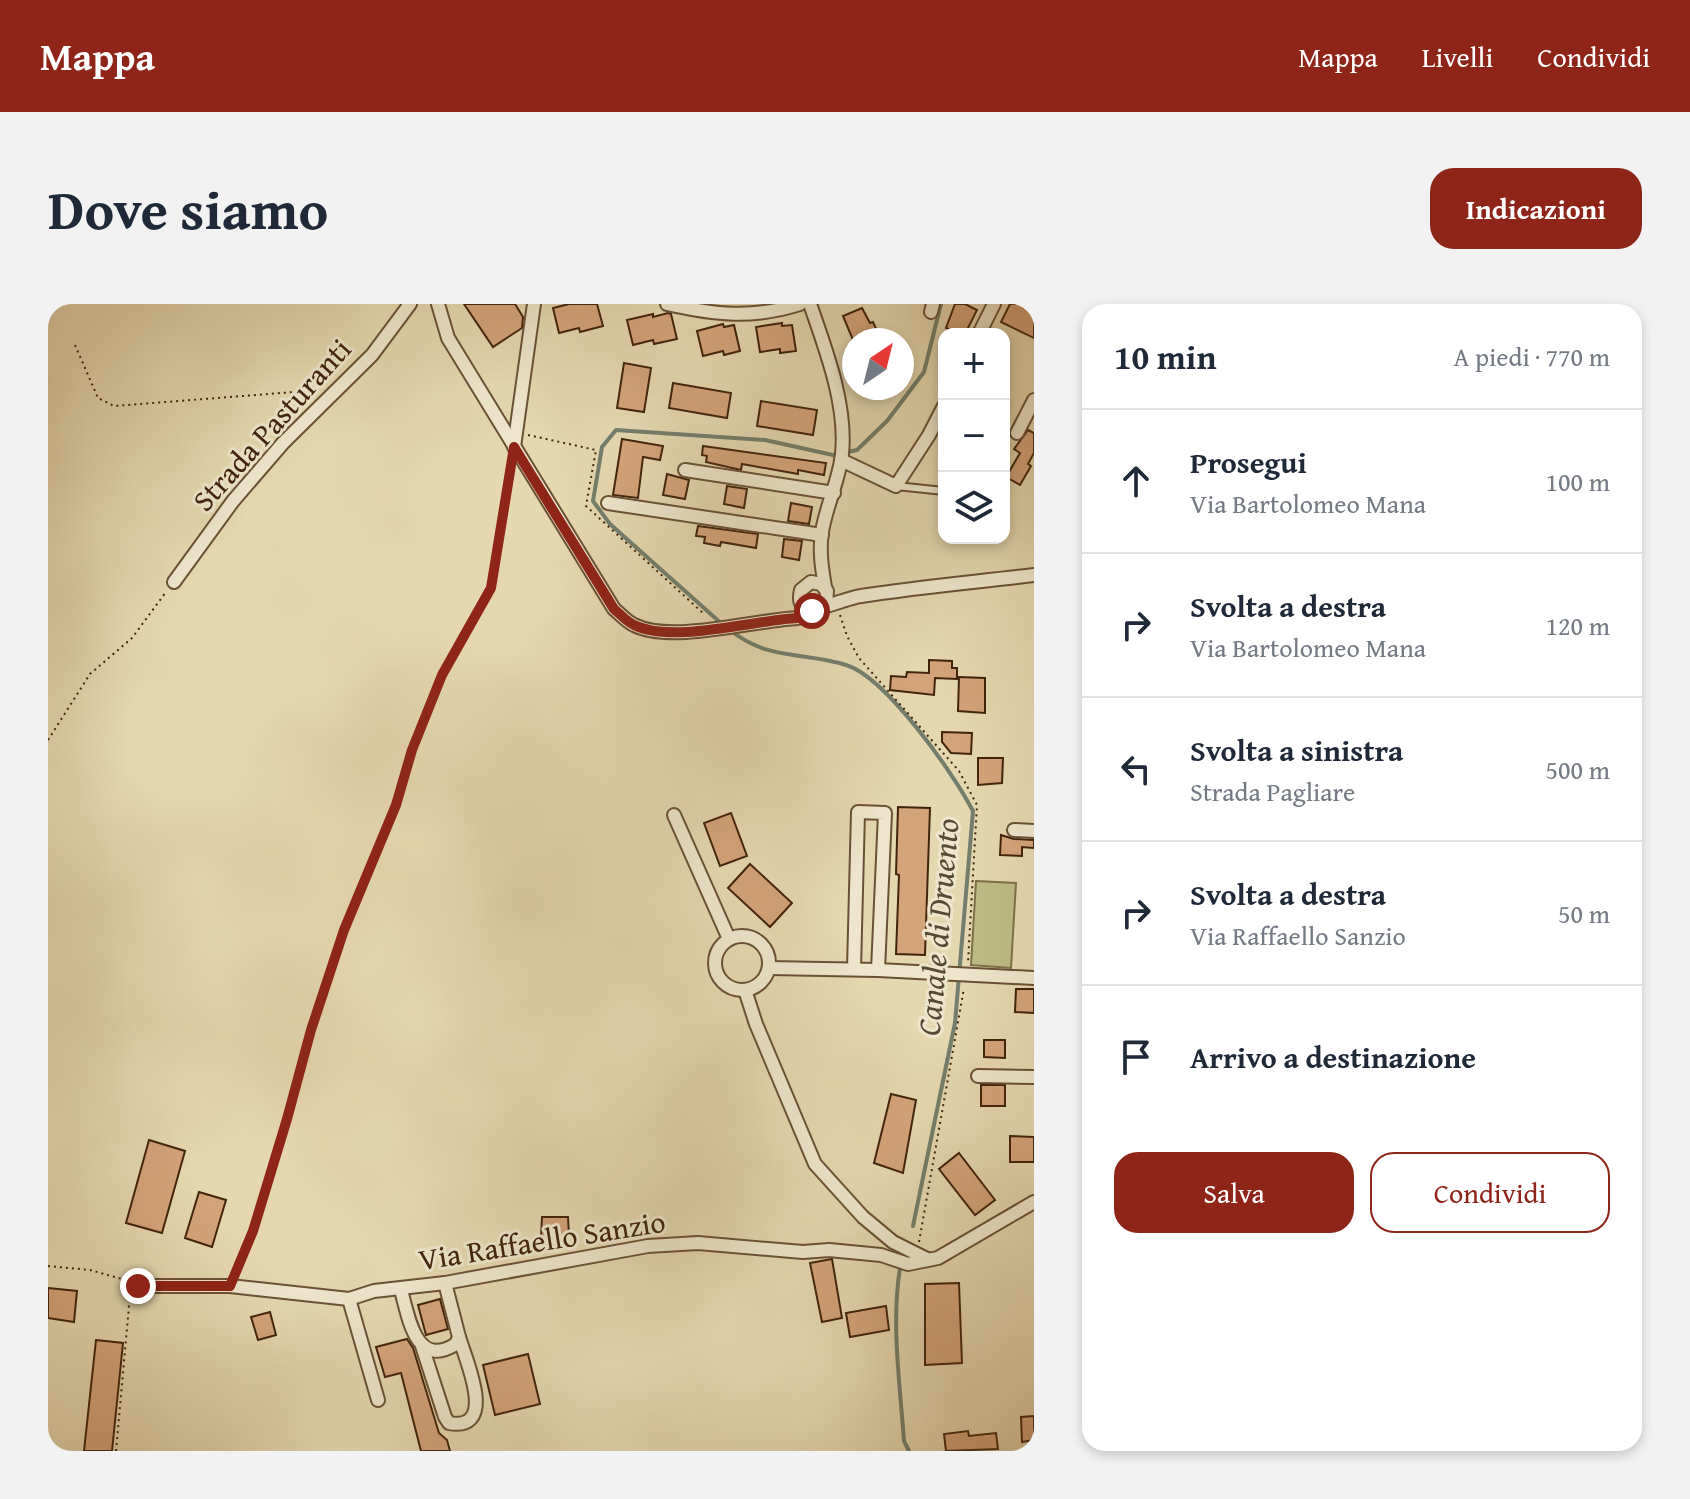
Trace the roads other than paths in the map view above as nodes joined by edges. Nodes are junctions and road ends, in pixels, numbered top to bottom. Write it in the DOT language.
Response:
graph roads {
  1 [pos="410,304"];
  2 [pos="438,304"];
  3 [pos="534,304"];
  4 [pos="667,304"];
  5 [pos="800,304"];
  6 [pos="810,304"];
  7 [pos="994,304"];
  8 [pos="982,328"];
  9 [pos="1034,400"];
  10 [pos="938,418"];
  11 [pos="1017,433"];
  12 [pos="514,447"];
  13 [pos="842,454"];
  14 [pos="685,470"];
  15 [pos="896,486"];
  16 [pos="938,490"];
  17 [pos="834,493"];
  18 [pos="608,503"];
  19 [pos="822,535"];
  20 [pos="820,557"];
  21 [pos="1034,575"];
  22 [pos="174,582"];
  23 [pos="801,592"];
  24 [pos="829,596"];
  25 [pos="809,610"];
  26 [pos="773,619"];
  27 [pos="674,815"];
  28 [pos="1014,830"];
  29 [pos="1034,831"];
  30 [pos="729,939"];
  31 [pos="769,968"];
  32 [pos="854,969"];
  33 [pos="878,970"];
  34 [pos="1034,978"];
  35 [pos="745,990"];
  36 [pos="978,1076"];
  37 [pos="1034,1077"];
  38 [pos="1034,1202"];
  39 [pos="922,1257"];
  40 [pos="445,1283"];
  41 [pos="138,1286"];
  42 [pos="401,1290"];
  43 [pos="349,1299"];
  44 [pos="459,1337"];
  45 [pos="422,1346"];
  46 [pos="378,1400"];
  1 -- 22 [label="street, Strada Pasturanti"];
  2 -- 12 [label="street"];
  3 -- 12 [label="street"];
  4 -- 5 [label="street"];
  6 -- 13 [label="street"];
  7 -- 8 [label="street"];
  9 -- 11 [label="street"];
  10 -- 15 [label="street"];
  12 -- 26 [label="street"];
  13 -- 15 [label="street"];
  13 -- 17 [label="street"];
  14 -- 17 [label="street"];
  15 -- 16 [label="lane"];
  17 -- 19 [label="street"];
  18 -- 19 [label="street"];
  19 -- 20 [label="street"];
  20 -- 23 [label="street"];
  20 -- 24 [label="street"];
  21 -- 24 [label="street"];
  23 -- 24 [label="street"];
  23 -- 25 [label="street"];
  23 -- 26 [label="street"];
  24 -- 25 [label="street"];
  25 -- 26 [label="street"];
  27 -- 30 [label="street"];
  28 -- 29 [label="street"];
  30 -- 31 [label="street"];
  30 -- 35 [label="street"];
  31 -- 32 [label="street"];
  31 -- 35 [label="street"];
  32 -- 33 [label="street"];
  32 -- 33 [label="street"];
  33 -- 34 [label="street"];
  35 -- 39 [label="street"];
  36 -- 37 [label="street"];
  38 -- 39 [label="street, Via Raffaello Sanzio"];
  39 -- 40 [label="street, Via Raffaello Sanzio"];
  40 -- 42 [label="street, Via Raffaello Sanzio"];
  40 -- 44 [label="street"];
  41 -- 43 [label="street, Via Raffaello Sanzio"];
  42 -- 43 [label="street, Via Raffaello Sanzio"];
  42 -- 45 [label="street"];
  43 -- 46 [label="street"];
  44 -- 45 [label="street"];
  44 -- 45 [label="street"];
}
